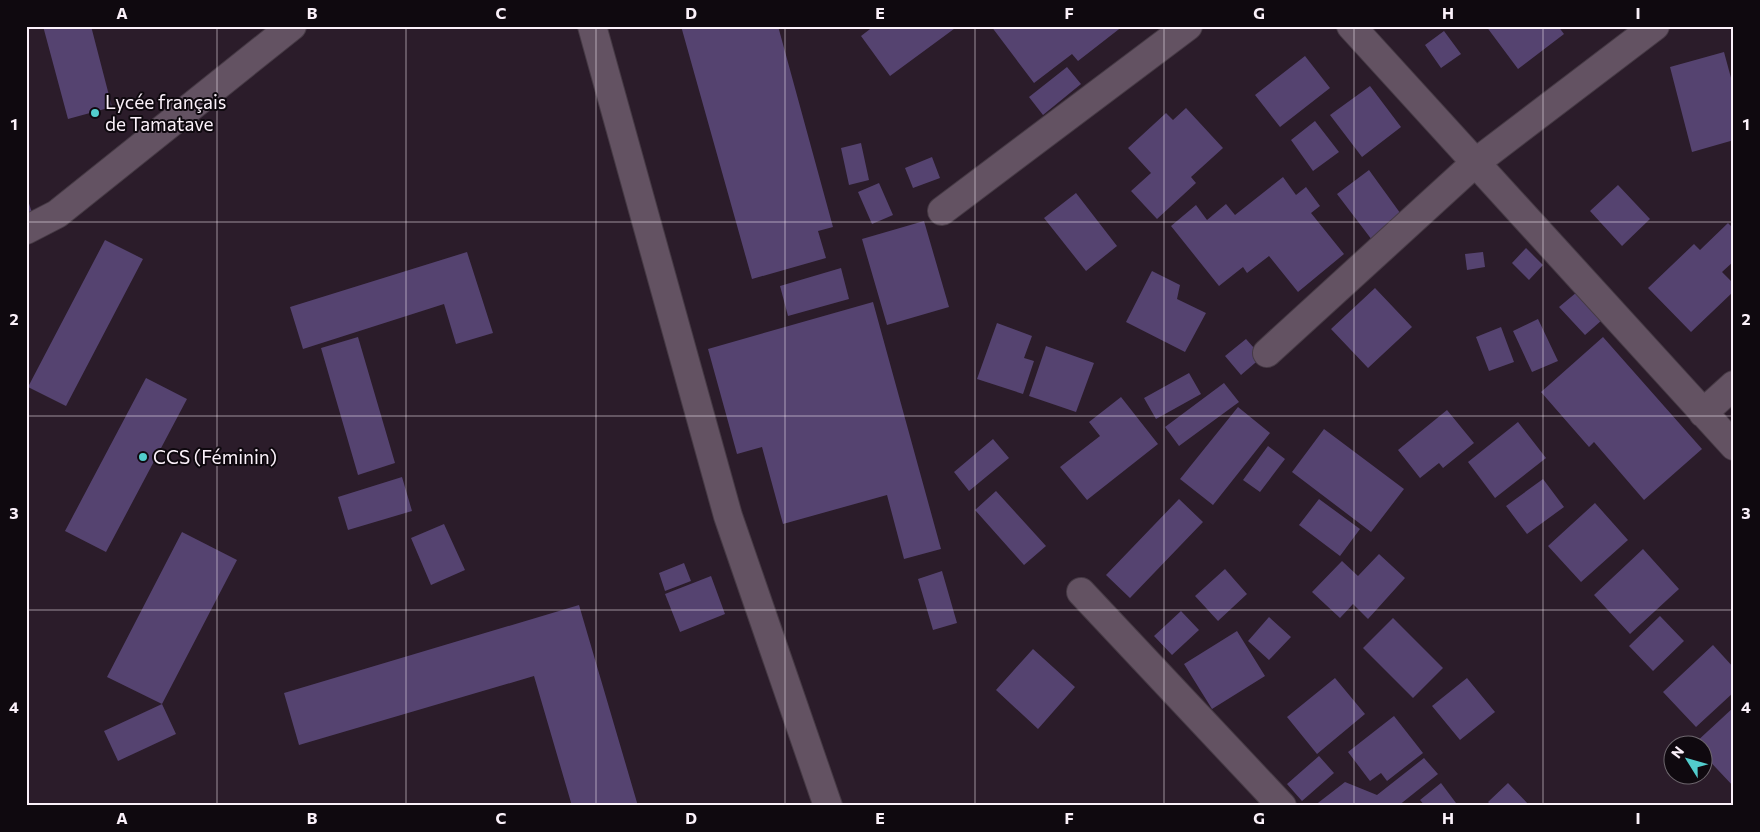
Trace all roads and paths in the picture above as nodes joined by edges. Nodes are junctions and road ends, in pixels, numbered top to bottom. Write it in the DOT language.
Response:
graph roads {
  1 [pos="292,26"];
  2 [pos="592,26"];
  3 [pos="1188,26"];
  4 [pos="1352,26"];
  5 [pos="1655,26"];
  6 [pos="1475,163"];
  7 [pos="942,211"];
  8 [pos="26,230"];
  9 [pos="1267,353"];
  10 [pos="1734,385"];
  11 [pos="1703,413"];
  12 [pos="1734,446"];
  13 [pos="1081,592"];
  14 [pos="828,806"];
  15 [pos="1282,806"];
  1 -- 8 [label="street"];
  2 -- 14 [label="street"];
  3 -- 7 [label="street"];
  4 -- 6 [label="street"];
  5 -- 6 [label="street"];
  6 -- 9 [label="street"];
  6 -- 11 [label="street"];
  10 -- 11 [label="street"];
  11 -- 12 [label="street"];
  13 -- 15 [label="street"];
}
